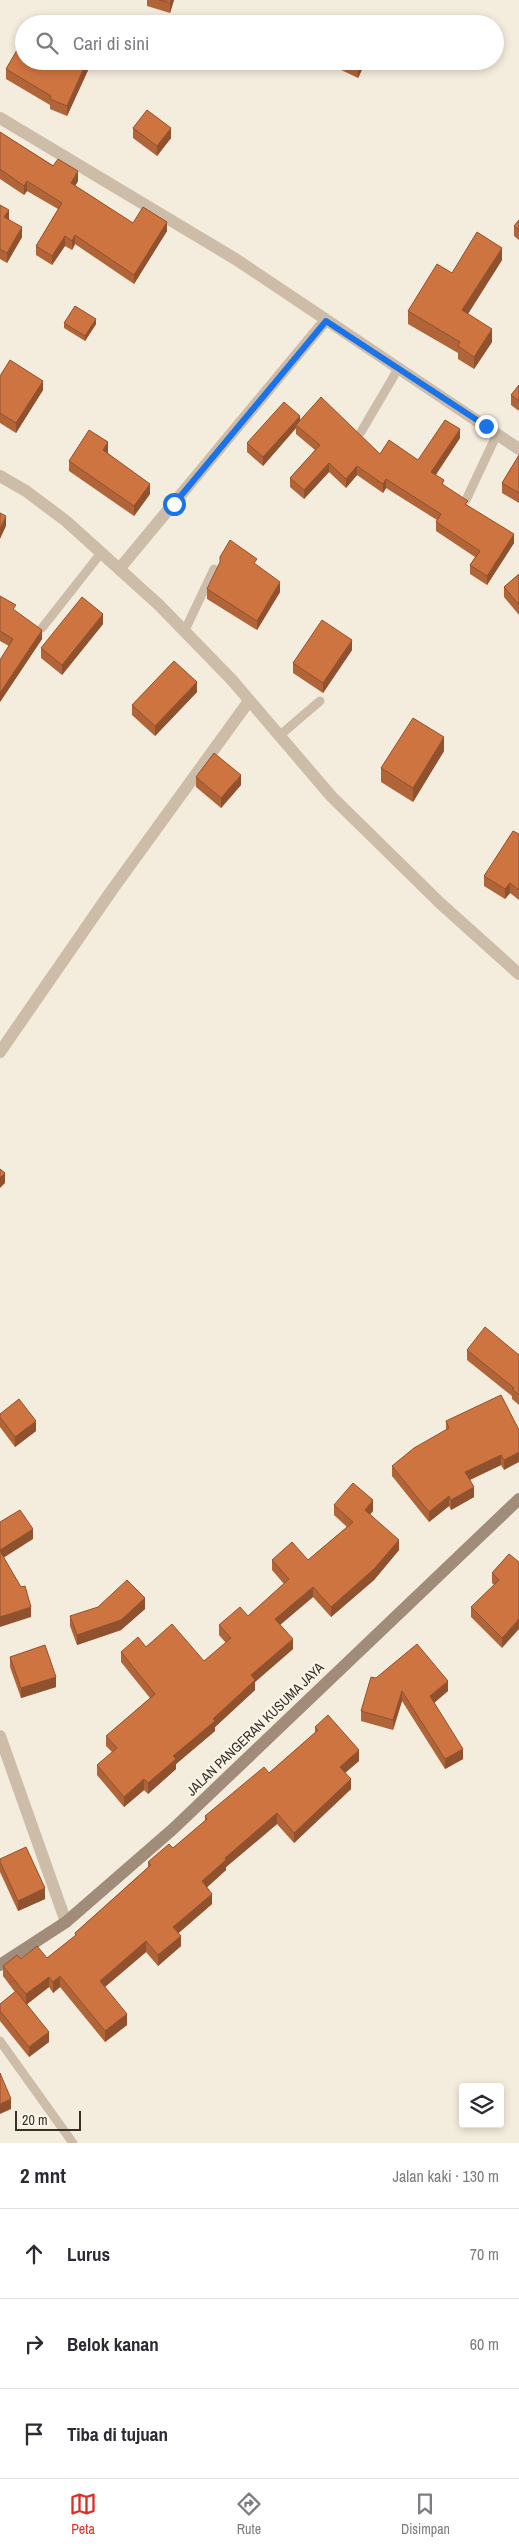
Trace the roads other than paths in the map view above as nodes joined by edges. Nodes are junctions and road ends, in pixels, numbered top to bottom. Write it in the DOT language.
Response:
graph roads {
  1 [pos="0,118"];
  2 [pos="326,321"];
  3 [pos="398,369"];
  4 [pos="361,432"];
  5 [pos="497,434"];
  6 [pos="519,449"];
  7 [pos="0,476"];
  8 [pos="466,500"];
  9 [pos="101,553"];
  10 [pos="120,568"];
  11 [pos="214,570"];
  12 [pos="42,628"];
  13 [pos="185,630"];
  14 [pos="249,701"];
  15 [pos="320,701"];
  16 [pos="279,736"];
  17 [pos="519,974"];
  18 [pos="0,1052"];
  19 [pos="519,1499"];
  20 [pos="0,1736"];
  21 [pos="66,1922"];
  22 [pos="0,1965"];
  23 [pos="0,2042"];
  24 [pos="73,2143"];
  1 -- 2 [label="street"];
  2 -- 3 [label="street"];
  2 -- 10 [label="street"];
  3 -- 4 [label="lane"];
  3 -- 5 [label="street"];
  5 -- 6 [label="street"];
  5 -- 8 [label="lane"];
  7 -- 9 [label="street"];
  9 -- 10 [label="street"];
  9 -- 12 [label="lane"];
  10 -- 13 [label="street"];
  11 -- 13 [label="lane"];
  13 -- 14 [label="street"];
  14 -- 16 [label="street"];
  14 -- 18 [label="street"];
  15 -- 16 [label="lane"];
  16 -- 17 [label="street"];
  19 -- 21 [label="street, JALAN PANGERAN KUSUMA JAYA"];
  20 -- 21 [label="street"];
  21 -- 22 [label="street, JALAN PANGERAN KUSUMA JAYA"];
  23 -- 24 [label="lane"];
}
